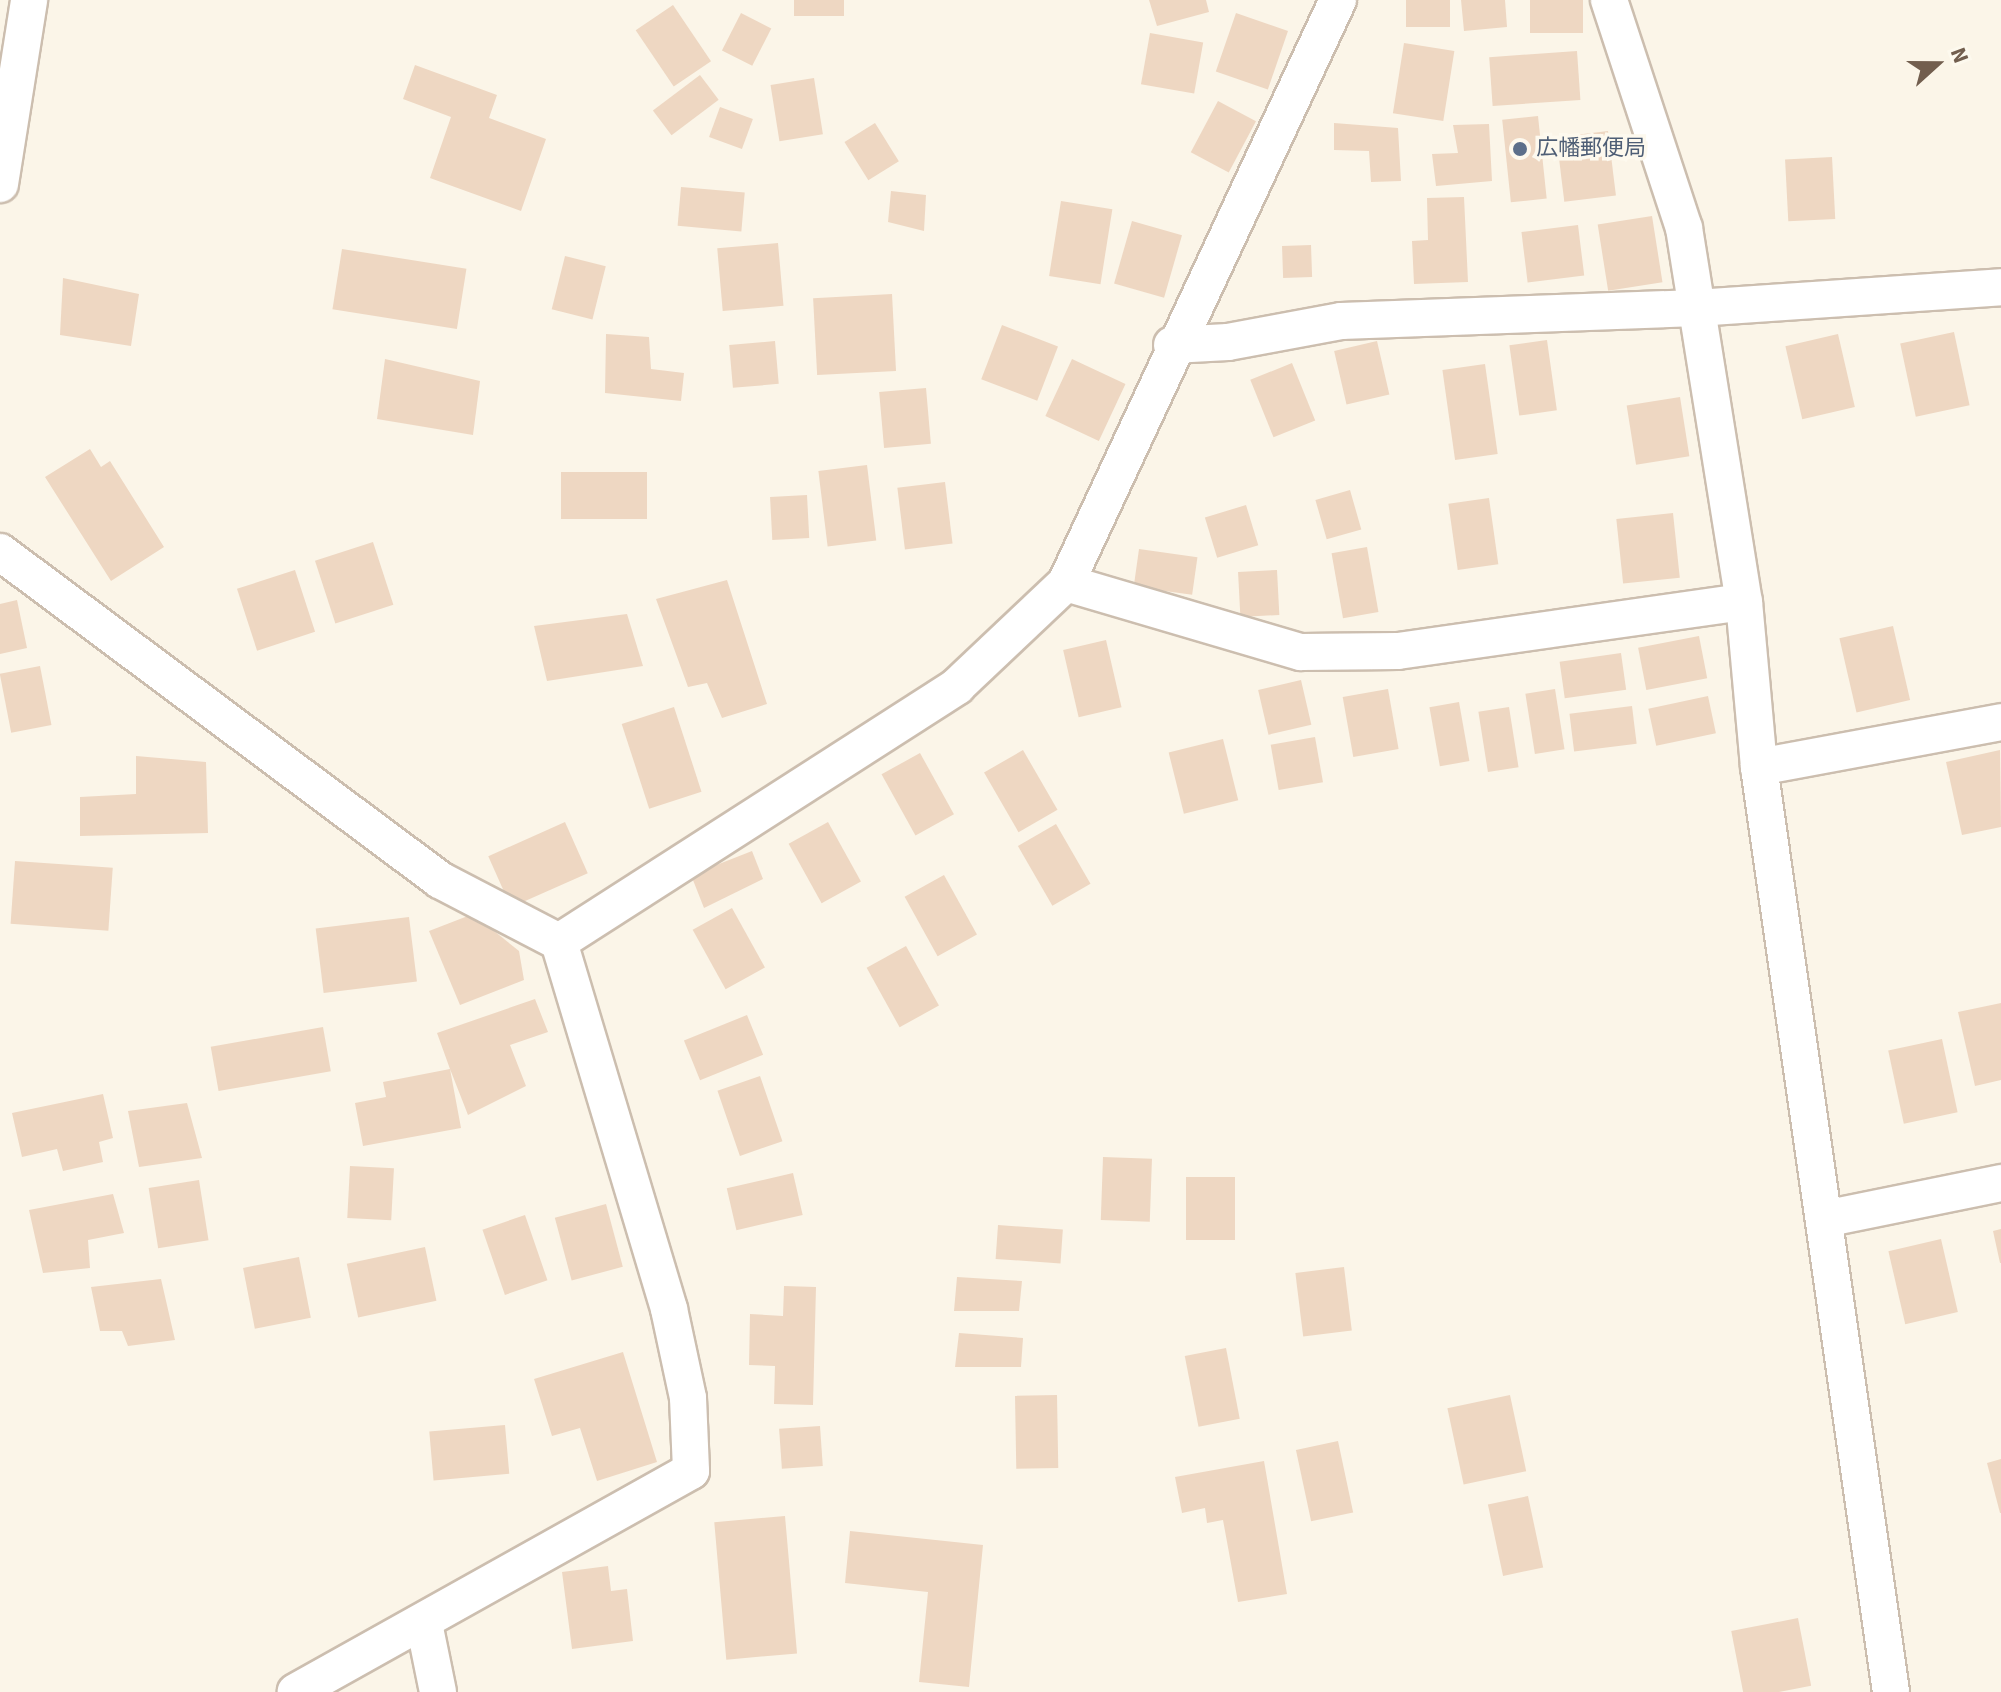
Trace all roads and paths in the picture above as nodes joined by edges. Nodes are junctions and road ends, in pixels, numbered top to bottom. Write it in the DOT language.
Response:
graph roads {
  1 [pos="1338,0"];
  2 [pos="1609,0"];
  3 [pos="17,15"];
  4 [pos="0,184"];
  5 [pos="2001,287"];
  6 [pos="1696,308"];
  7 [pos="1172,345"];
  8 [pos="0,552"];
  9 [pos="1066,583"];
  10 [pos="1744,602"];
  11 [pos="2001,722"];
  12 [pos="1759,767"];
  13 [pos="559,942"];
  14 [pos="2001,1183"];
  15 [pos="1824,1219"];
  16 [pos="424,1623"];
  17 [pos="295,1692"];
  18 [pos="438,1692"];
  19 [pos="1891,1692"];
  1 -- 7 [label="street"];
  2 -- 6 [label="street"];
  3 -- 4 [label="street"];
  5 -- 6 [label="street"];
  6 -- 7 [label="street"];
  6 -- 10 [label="street"];
  7 -- 9 [label="street"];
  8 -- 13 [label="street"];
  9 -- 10 [label="street"];
  9 -- 13 [label="street"];
  10 -- 12 [label="street"];
  11 -- 12 [label="street"];
  12 -- 15 [label="street"];
  13 -- 16 [label="street"];
  14 -- 15 [label="street"];
  15 -- 19 [label="street"];
  16 -- 17 [label="street"];
  16 -- 18 [label="street"];
}
